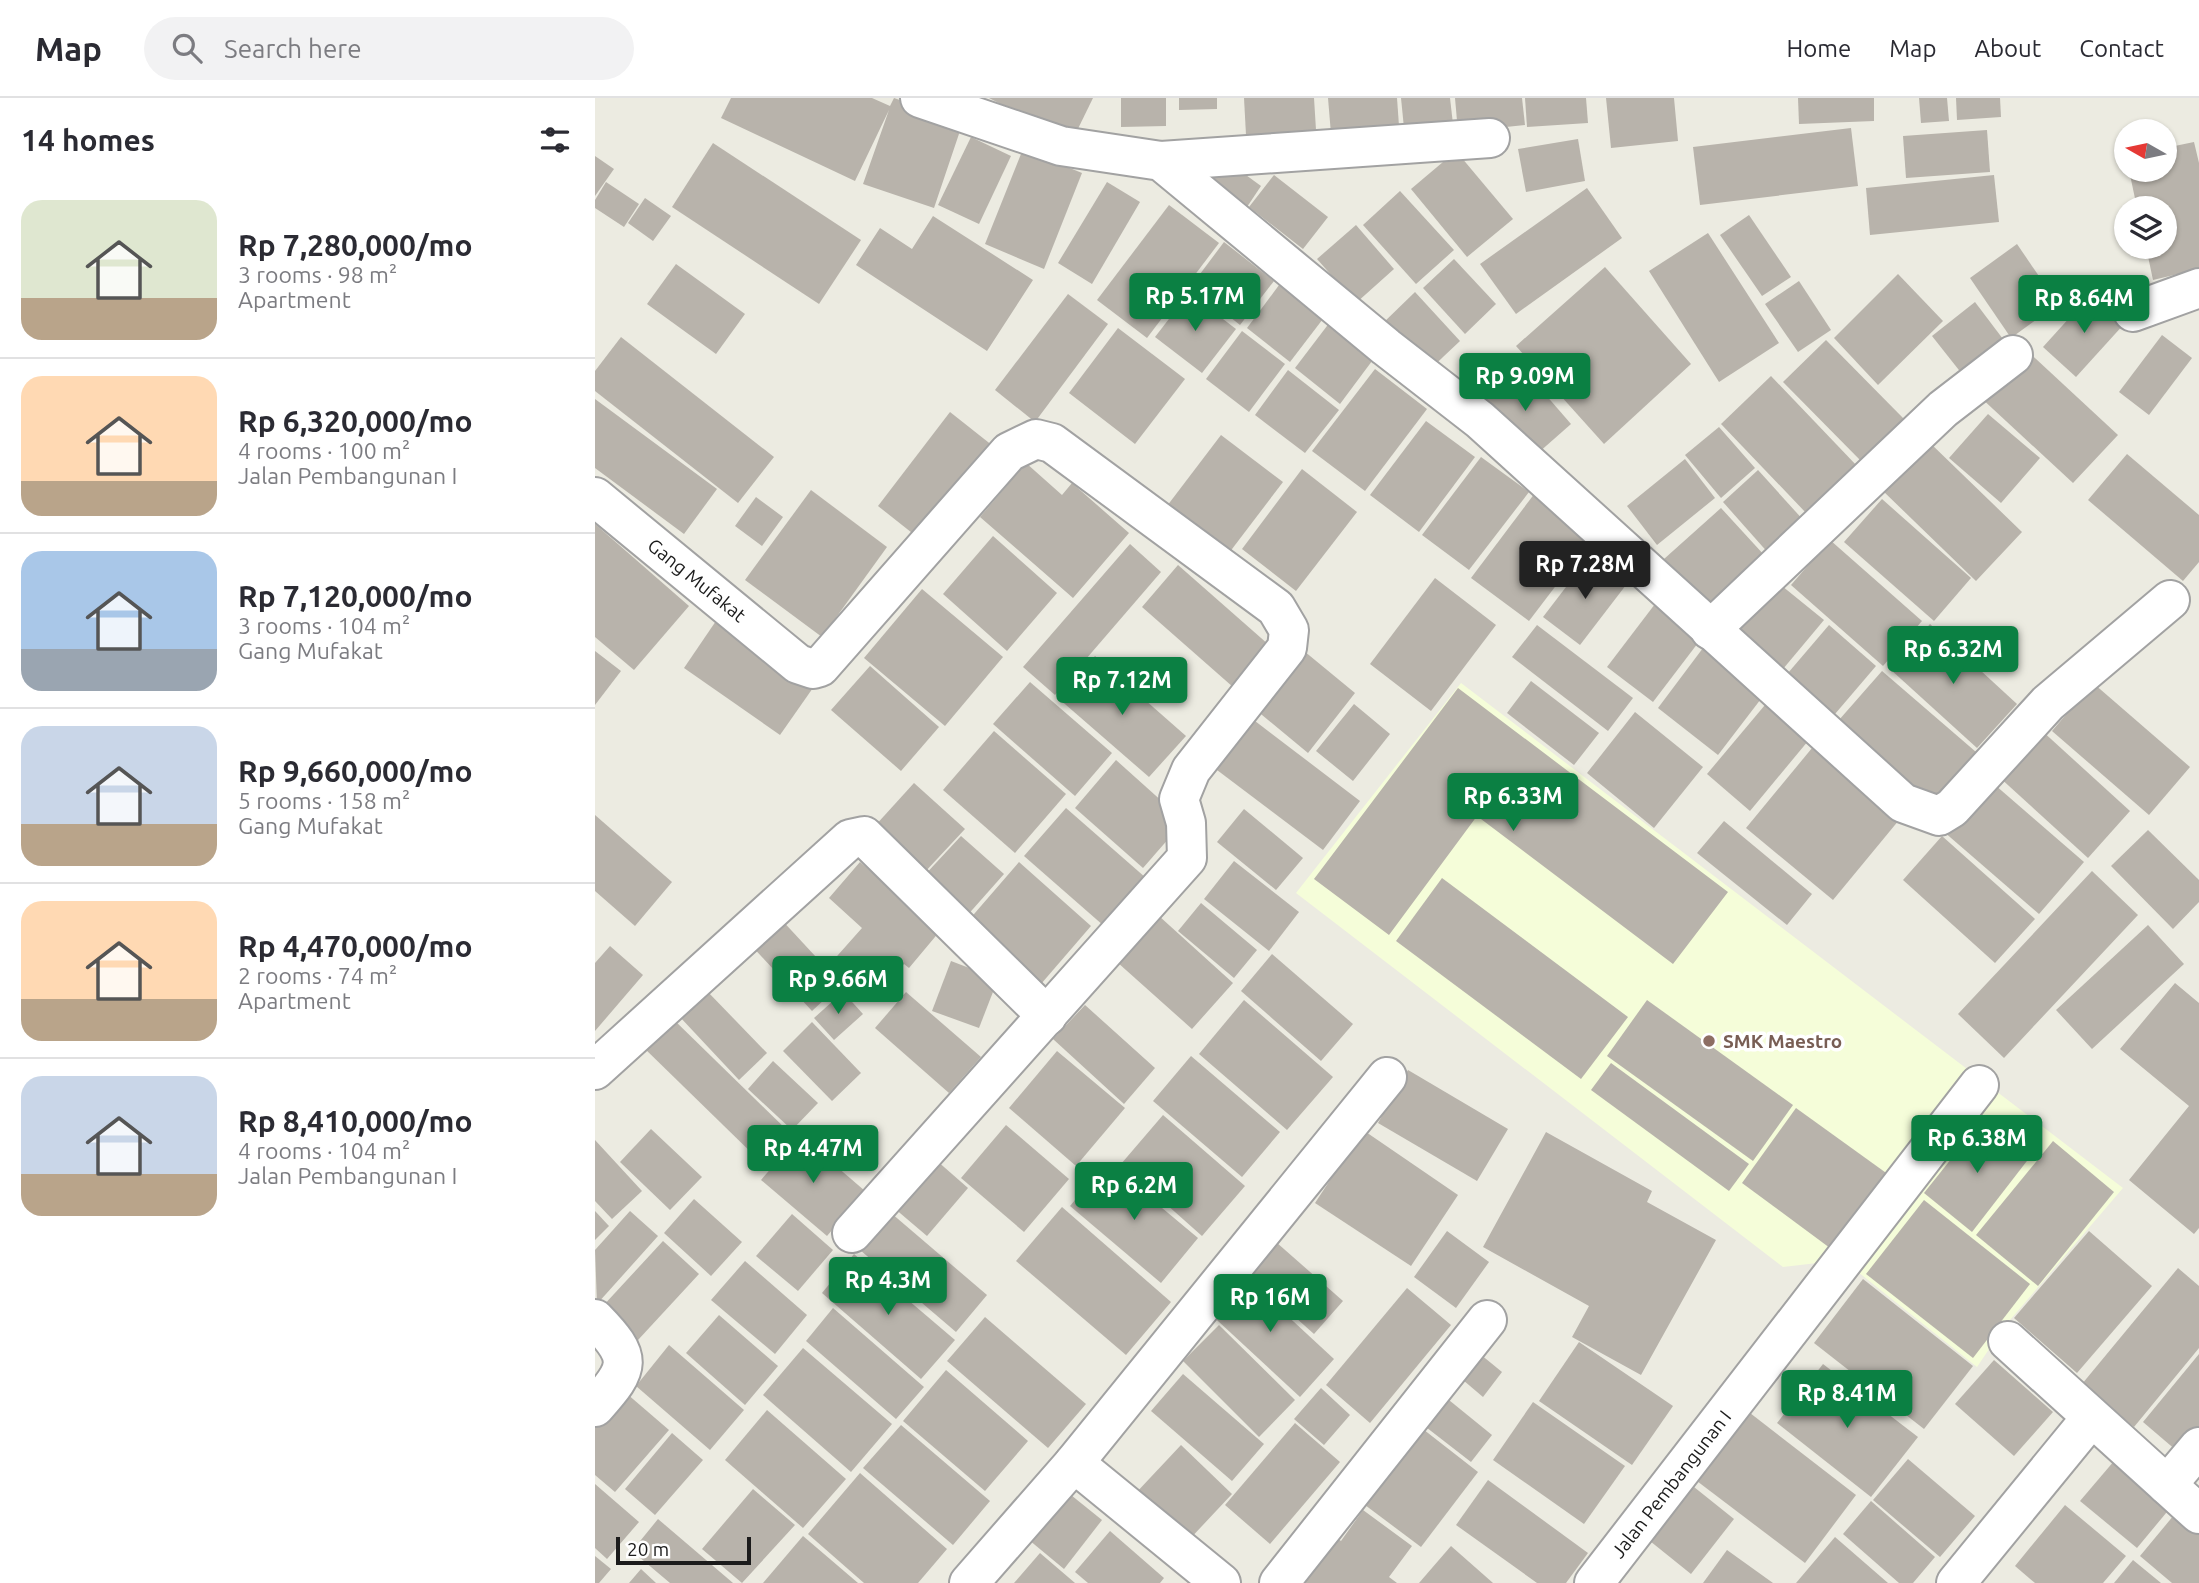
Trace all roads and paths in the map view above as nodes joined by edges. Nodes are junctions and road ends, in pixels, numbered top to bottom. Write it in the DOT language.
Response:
graph roads {
  1 [pos="920,98"];
  2 [pos="1490,138"];
  3 [pos="1161,161"];
  4 [pos="2199,288"];
  5 [pos="2133,312"];
  6 [pos="2013,355"];
  7 [pos="595,497"];
  8 [pos="2170,600"];
  9 [pos="1710,630"];
  10 [pos="1047,1016"];
  11 [pos="595,1070"];
  12 [pos="1387,1077"];
  13 [pos="1979,1085"];
  14 [pos="852,1233"];
  15 [pos="595,1319"];
  16 [pos="1487,1320"];
  17 [pos="2008,1341"];
  18 [pos="595,1406"];
  19 [pos="2091,1418"];
  20 [pos="2199,1447"];
  21 [pos="1074,1463"];
  22 [pos="2167,1485"];
  23 [pos="2199,1514"];
  24 [pos="969,1583"];
  25 [pos="1221,1583"];
  26 [pos="1279,1583"];
  27 [pos="1594,1583"];
  28 [pos="1956,1583"];
  1 -- 3 [label="street"];
  2 -- 3 [label="street"];
  3 -- 9 [label="street"];
  4 -- 5 [label="street"];
  6 -- 9 [label="street"];
  7 -- 10 [label="street, Gang Mufakat"];
  8 -- 9 [label="street"];
  10 -- 11 [label="street"];
  10 -- 14 [label="street"];
  12 -- 21 [label="street"];
  13 -- 27 [label="street, Jalan Pembangunan I"];
  15 -- 18 [label="street"];
  16 -- 26 [label="street"];
  17 -- 19 [label="street"];
  19 -- 22 [label="street"];
  19 -- 28 [label="street"];
  20 -- 22 [label="street"];
  21 -- 24 [label="street"];
  21 -- 25 [label="street"];
  22 -- 23 [label="street"];
}
